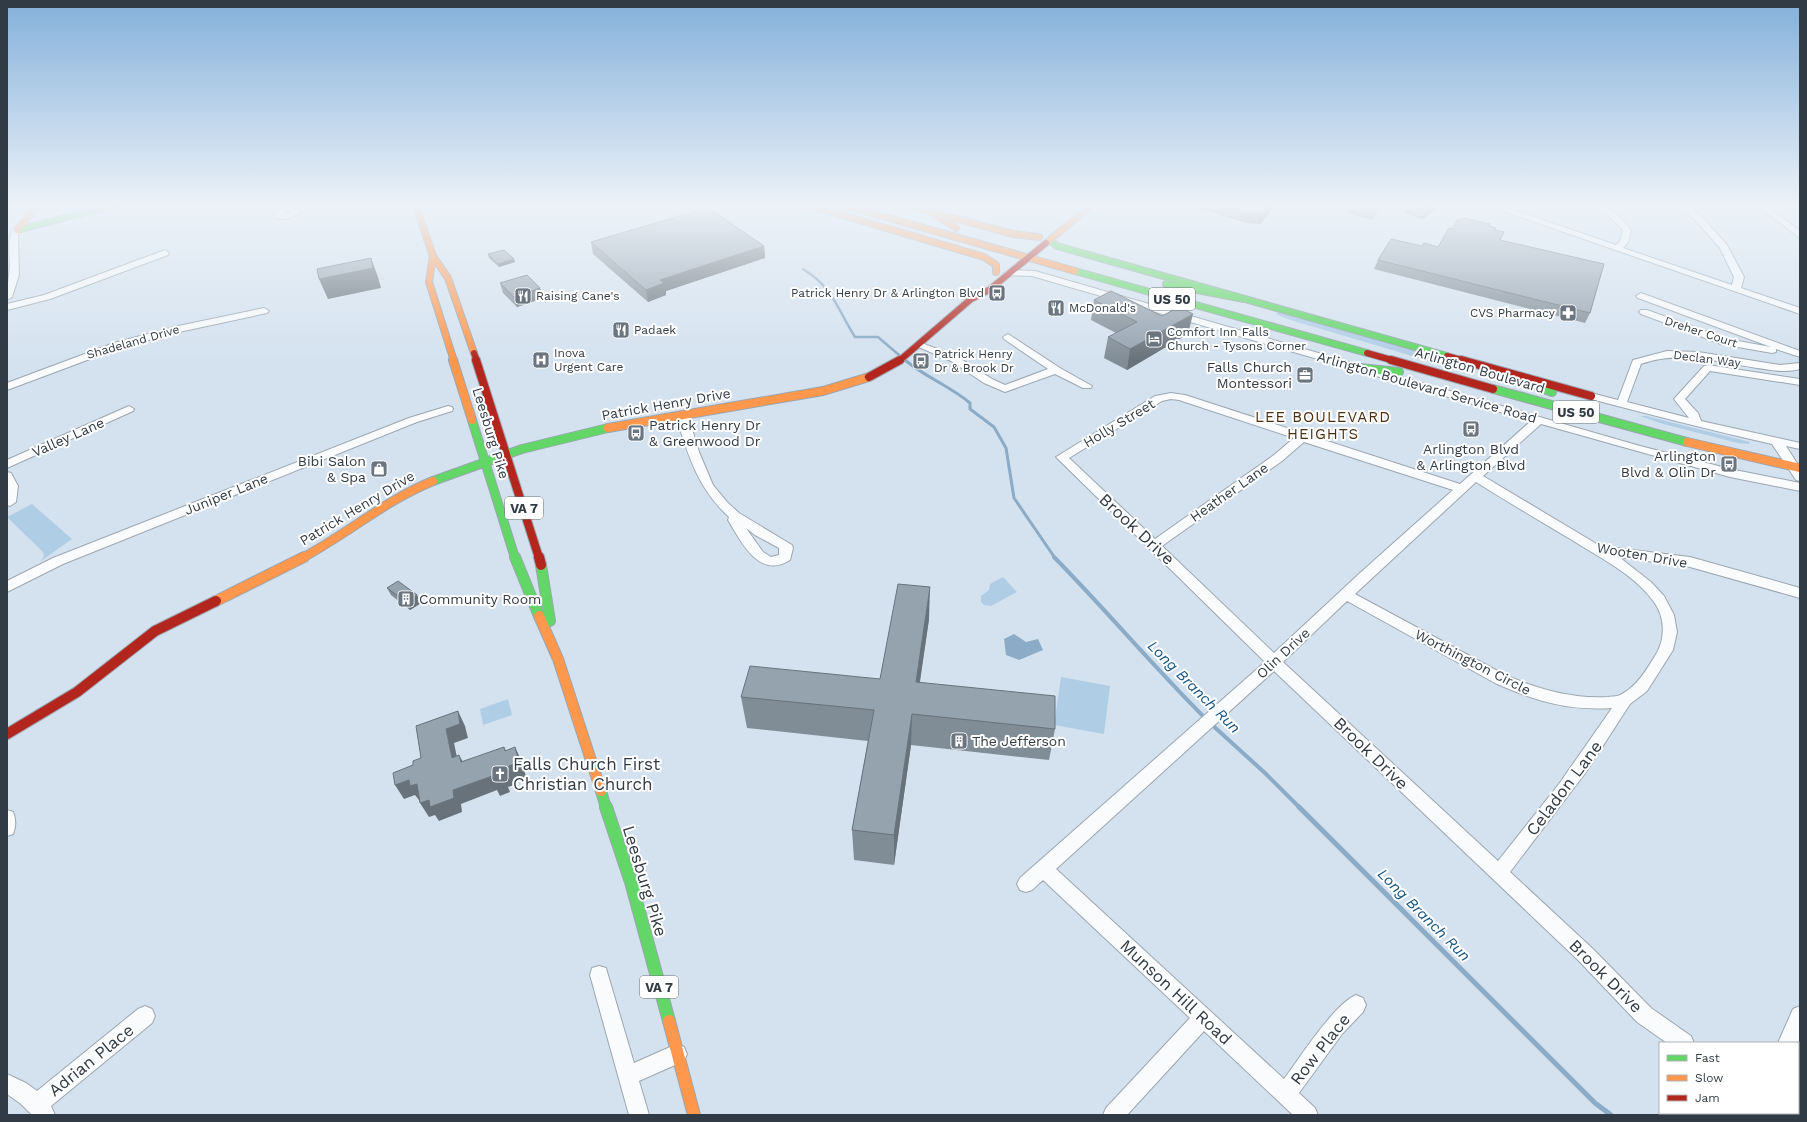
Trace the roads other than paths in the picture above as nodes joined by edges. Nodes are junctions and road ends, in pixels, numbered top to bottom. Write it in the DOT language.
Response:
graph roads {
  1 [pos="14,256"];
  2 [pos="156,256"];
  3 [pos="433,256"];
  4 [pos="980,256"];
  5 [pos="1014,256"];
  6 [pos="1019,256"];
  7 [pos="1057,256"];
  8 [pos="1094,256"];
  9 [pos="1643,256"];
  10 [pos="1729,256"];
  11 [pos="1028,257"];
  12 [pos="1052,264"];
  13 [pos="1009,273"];
  14 [pos="1114,274"];
  15 [pos="989,277"];
  16 [pos="9,286"];
  17 [pos="1736,288"];
  18 [pos="1094,290"];
  19 [pos="1641,296"];
  20 [pos="7,297"];
  21 [pos="1164,297"];
  22 [pos="970,299"];
  23 [pos="1244,299"];
  24 [pos="7,307"];
  25 [pos="264,311"];
  26 [pos="1800,311"];
  27 [pos="1644,312"];
  28 [pos="1694,315"];
  29 [pos="1682,326"];
  30 [pos="1293,331"];
  31 [pos="1008,337"];
  32 [pos="919,345"];
  33 [pos="1781,347"];
  34 [pos="1800,354"];
  35 [pos="1482,366"];
  36 [pos="1800,366"];
  37 [pos="1360,368"];
  38 [pos="1056,370"];
  39 [pos="1470,382"];
  40 [pos="1800,382"];
  41 [pos="1087,386"];
  42 [pos="7,387"];
  43 [pos="1591,396"];
  44 [pos="1622,405"];
  45 [pos="129,409"];
  46 [pos="448,409"];
  47 [pos="682,416"];
  48 [pos="1539,420"];
  49 [pos="1696,424"];
  50 [pos="1302,437"];
  51 [pos="1682,441"];
  52 [pos="1777,442"];
  53 [pos="1800,446"];
  54 [pos="507,454"];
  55 [pos="1062,457"];
  56 [pos="485,462"];
  57 [pos="7,464"];
  58 [pos="1796,467"];
  59 [pos="7,476"];
  60 [pos="1476,477"];
  61 [pos="1800,477"];
  62 [pos="1800,487"];
  63 [pos="1462,489"];
  64 [pos="10,502"];
  65 [pos="735,516"];
  66 [pos="1155,545"];
  67 [pos="1598,550"];
  68 [pos="7,586"];
  69 [pos="1800,593"];
  70 [pos="1346,595"];
  71 [pos="558,659"];
  72 [pos="1274,662"];
  73 [pos="1625,700"];
  74 [pos="7,734"];
  75 [pos="7,817"];
  76 [pos="7,829"];
  77 [pos="1044,869"];
  78 [pos="1498,874"];
  79 [pos="1026,884"];
  80 [pos="599,975"];
  81 [pos="1356,1005"];
  82 [pos="145,1016"];
  83 [pos="1800,1016"];
  84 [pos="1204,1018"];
  85 [pos="1683,1042"];
  86 [pos="1788,1042"];
  87 [pos="677,1054"];
  88 [pos="627,1076"];
  89 [pos="7,1084"];
  90 [pos="1286,1094"];
  91 [pos="41,1110"];
  92 [pos="639,1115"];
  93 [pos="694,1115"];
  94 [pos="1113,1115"];
  95 [pos="1308,1115"];
  1 -- 16 [label="street"];
  2 -- 24 [label="street"];
  3 -- 54 [label="main road, Leesburg Pike / VA 7"];
  3 -- 56 [label="main road, Leesburg Pike / VA 7"];
  4 -- 15 [label="main road"];
  5 -- 15 [label="main road, Patrick Henry Drive"];
  6 -- 11 [label="main road, Arlington Boulevard / US 50"];
  7 -- 14 [label="main road, Arlington Boulevard / US 50"];
  8 -- 23 [label="main road"];
  9 -- 17 [label="street"];
  10 -- 17 [label="street"];
  11 -- 12 [label="main road, Arlington Boulevard / US 50"];
  11 -- 13 [label="main road, Patrick Henry Drive"];
  12 -- 18 [label="main road"];
  12 -- 21 [label="main road, Arlington Boulevard / US 50"];
  13 -- 18 [label="street, Arlington Boulevard Service Road"];
  13 -- 22 [label="main road, Patrick Henry Drive"];
  14 -- 23 [label="main road"];
  14 -- 30 [label="main road, Arlington Boulevard / US 50"];
  15 -- 22 [label="main road, Patrick Henry Drive"];
  16 -- 20 [label="street"];
  17 -- 26 [label="street"];
  18 -- 21 [label="main road"];
  18 -- 37 [label="street, Arlington Boulevard Service Road"];
  19 -- 28 [label="street"];
  21 -- 30 [label="main road, Arlington Boulevard / US 50"];
  22 -- 32 [label="main road, Patrick Henry Drive"];
  23 -- 35 [label="main road"];
  25 -- 42 [label="street, Shadeland Drive"];
  27 -- 29 [label="street, Dreher Court"];
  28 -- 29 [label="street"];
  28 -- 33 [label="street"];
  29 -- 33 [label="street, Dreher Court"];
  30 -- 39 [label="main road, Arlington Boulevard / US 50"];
  31 -- 38 [label="street"];
  32 -- 38 [label="street"];
  32 -- 47 [label="main road, Patrick Henry Drive"];
  33 -- 34 [label="street"];
  35 -- 43 [label="main road"];
  35 -- 51 [label="main road"];
  36 -- 44 [label="street, Declan Way"];
  37 -- 39 [label="main road"];
  37 -- 48 [label="street, Arlington Boulevard Service Road"];
  38 -- 41 [label="street"];
  39 -- 51 [label="main road, Arlington Boulevard / US 50"];
  40 -- 49 [label="street"];
  43 -- 44 [label="street"];
  44 -- 49 [label="street"];
  45 -- 57 [label="street, Valley Lane"];
  46 -- 68 [label="street, Juniper Lane"];
  47 -- 54 [label="main road, Patrick Henry Drive"];
  47 -- 65 [label="street"];
  48 -- 60 [label="street, Olin Drive"];
  48 -- 62 [label="street, Arlington Boulevard Service Road"];
  49 -- 52 [label="street"];
  50 -- 55 [label="street, Holly Street"];
  50 -- 63 [label="street"];
  50 -- 66 [label="street, Heather Lane"];
  51 -- 58 [label="main road, Arlington Boulevard / US 50"];
  52 -- 53 [label="street"];
  52 -- 58 [label="street"];
  54 -- 56 [label="main road, Patrick Henry Drive"];
  54 -- 71 [label="main road, Leesburg Pike / VA 7"];
  55 -- 66 [label="street, Brook Drive"];
  56 -- 71 [label="main road, Leesburg Pike / VA 7"];
  56 -- 74 [label="main road, Patrick Henry Drive"];
  58 -- 61 [label="street"];
  59 -- 64 [label="street"];
  60 -- 63 [label="street, Olin Drive"];
  60 -- 67 [label="street, Wooten Drive"];
  63 -- 70 [label="street, Olin Drive"];
  66 -- 72 [label="street, Brook Drive"];
  67 -- 69 [label="street, Wooten Drive"];
  67 -- 73 [label="street"];
  70 -- 72 [label="street, Olin Drive"];
  70 -- 73 [label="street, Worthington Circle"];
  71 -- 87 [label="main road, Leesburg Pike / VA 7"];
  72 -- 77 [label="street, Olin Drive"];
  72 -- 78 [label="street, Brook Drive"];
  73 -- 78 [label="street, Celadon Lane"];
  75 -- 76 [label="street"];
  77 -- 79 [label="street, Olin Drive"];
  77 -- 84 [label="street, Munson Hill Road"];
  78 -- 85 [label="street, Brook Drive"];
  80 -- 88 [label="street"];
  81 -- 90 [label="street, Row Place"];
  82 -- 91 [label="street, Adrian Place"];
  83 -- 86 [label="street"];
  84 -- 90 [label="street, Munson Hill Road"];
  84 -- 94 [label="street"];
  87 -- 88 [label="street"];
  87 -- 93 [label="main road, Leesburg Pike / VA 7"];
  88 -- 92 [label="street"];
  89 -- 91 [label="street"];
  90 -- 95 [label="street, Munson Hill Road"];
}
